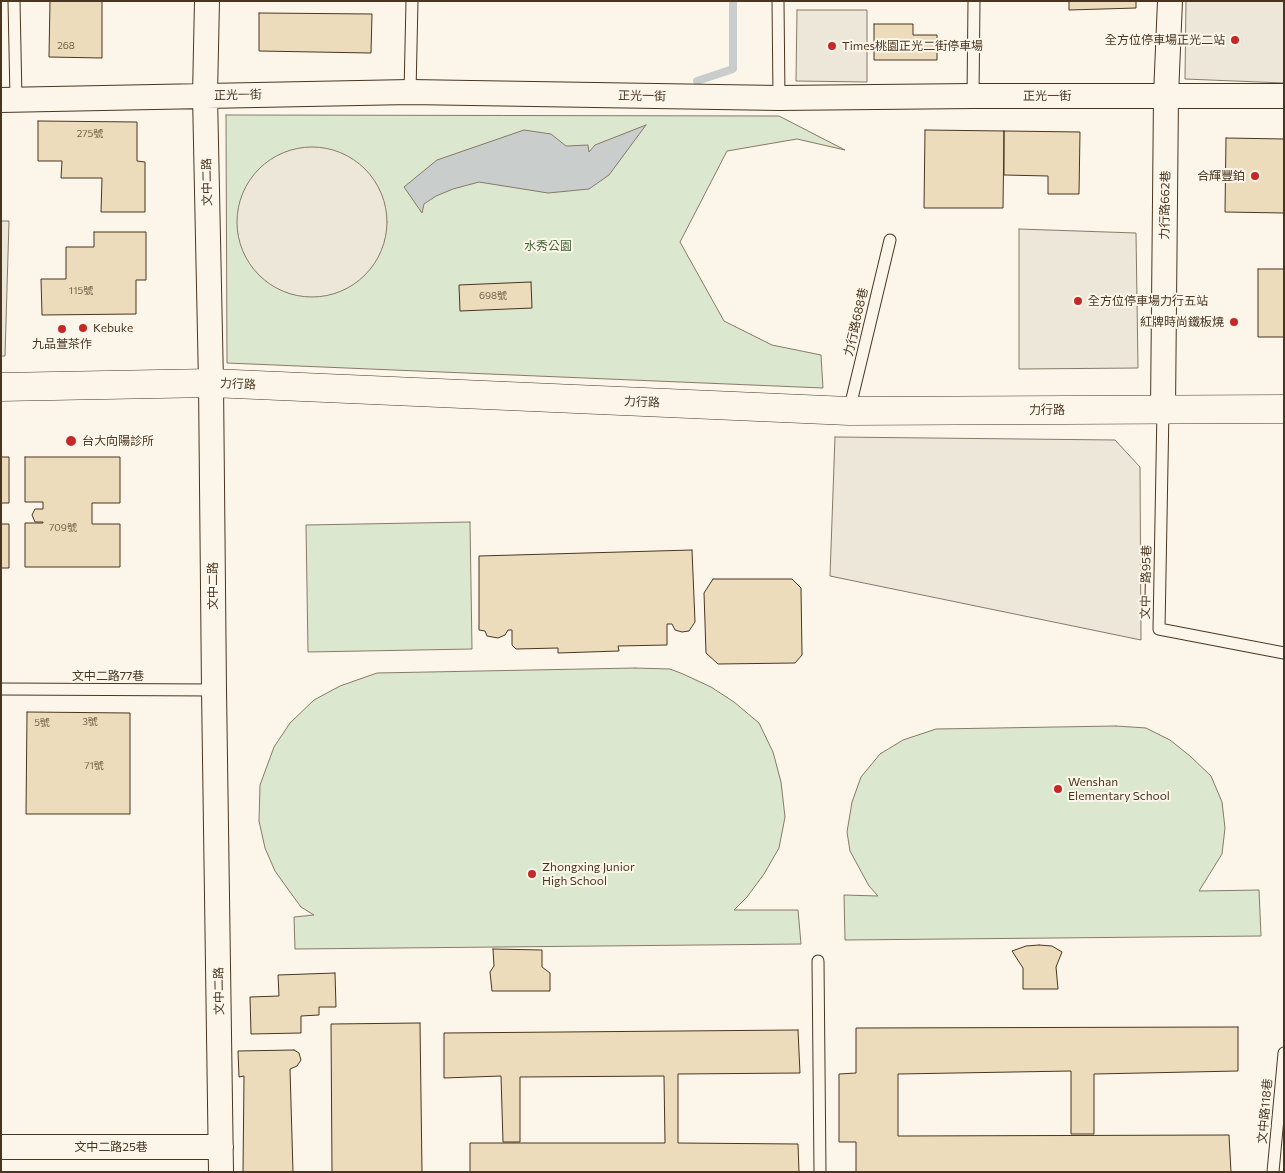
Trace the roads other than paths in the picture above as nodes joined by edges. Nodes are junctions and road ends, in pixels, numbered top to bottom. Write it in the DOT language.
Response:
graph roads {
  1 [pos="14,1"];
  2 [pos="206,1"];
  3 [pos="412,1"];
  4 [pos="778,1"];
  5 [pos="974,1"];
  6 [pos="1170,1"];
  7 [pos="410,92"];
  8 [pos="206,96"];
  9 [pos="974,96"];
  10 [pos="1166,96"];
  11 [pos="1284,96"];
  12 [pos="779,98"];
  13 [pos="9,100"];
  14 [pos="890,240"];
  15 [pos="211,383"];
  16 [pos="1,387"];
  17 [pos="1163,409"];
  18 [pos="1284,409"];
  19 [pos="849,411"];
  20 [pos="1284,653"];
  21 [pos="1,689"];
  22 [pos="214,690"];
  23 [pos="818,962"];
  24 [pos="1284,1053"];
  25 [pos="1,1147"];
  26 [pos="221,1147"];
  27 [pos="221,1172"];
  28 [pos="820,1172"];
  29 [pos="1273,1172"];
  1 -- 13 [label="lane"];
  2 -- 8 [label="street, 文中二路"];
  3 -- 7 [label="lane"];
  4 -- 12 [label="lane"];
  5 -- 9 [label="lane"];
  6 -- 10 [label="street, 力行路662巷"];
  7 -- 8 [label="street, 正光一街"];
  7 -- 12 [label="street, 正光一街"];
  8 -- 13 [label="street, 正光一街"];
  8 -- 15 [label="street, 文中二路"];
  9 -- 10 [label="street, 正光一街"];
  9 -- 12 [label="street, 正光一街"];
  10 -- 11 [label="street, 正光一街"];
  10 -- 17 [label="street, 力行路662巷"];
  14 -- 19 [label="lane, 力行路688巷"];
  15 -- 16 [label="street, 力行路"];
  15 -- 19 [label="street, 力行路"];
  15 -- 22 [label="street, 文中二路"];
  17 -- 18 [label="street, 力行路"];
  17 -- 19 [label="street, 力行路"];
  17 -- 20 [label="lane, 文中一路95巷"];
  21 -- 22 [label="lane, 文中二路77巷"];
  22 -- 26 [label="street, 文中二路"];
  23 -- 28 [label="lane"];
  24 -- 29 [label="lane, 文中路118巷"];
  25 -- 26 [label="street, 文中二路25巷"];
  26 -- 27 [label="street, 文中二路"];
}
